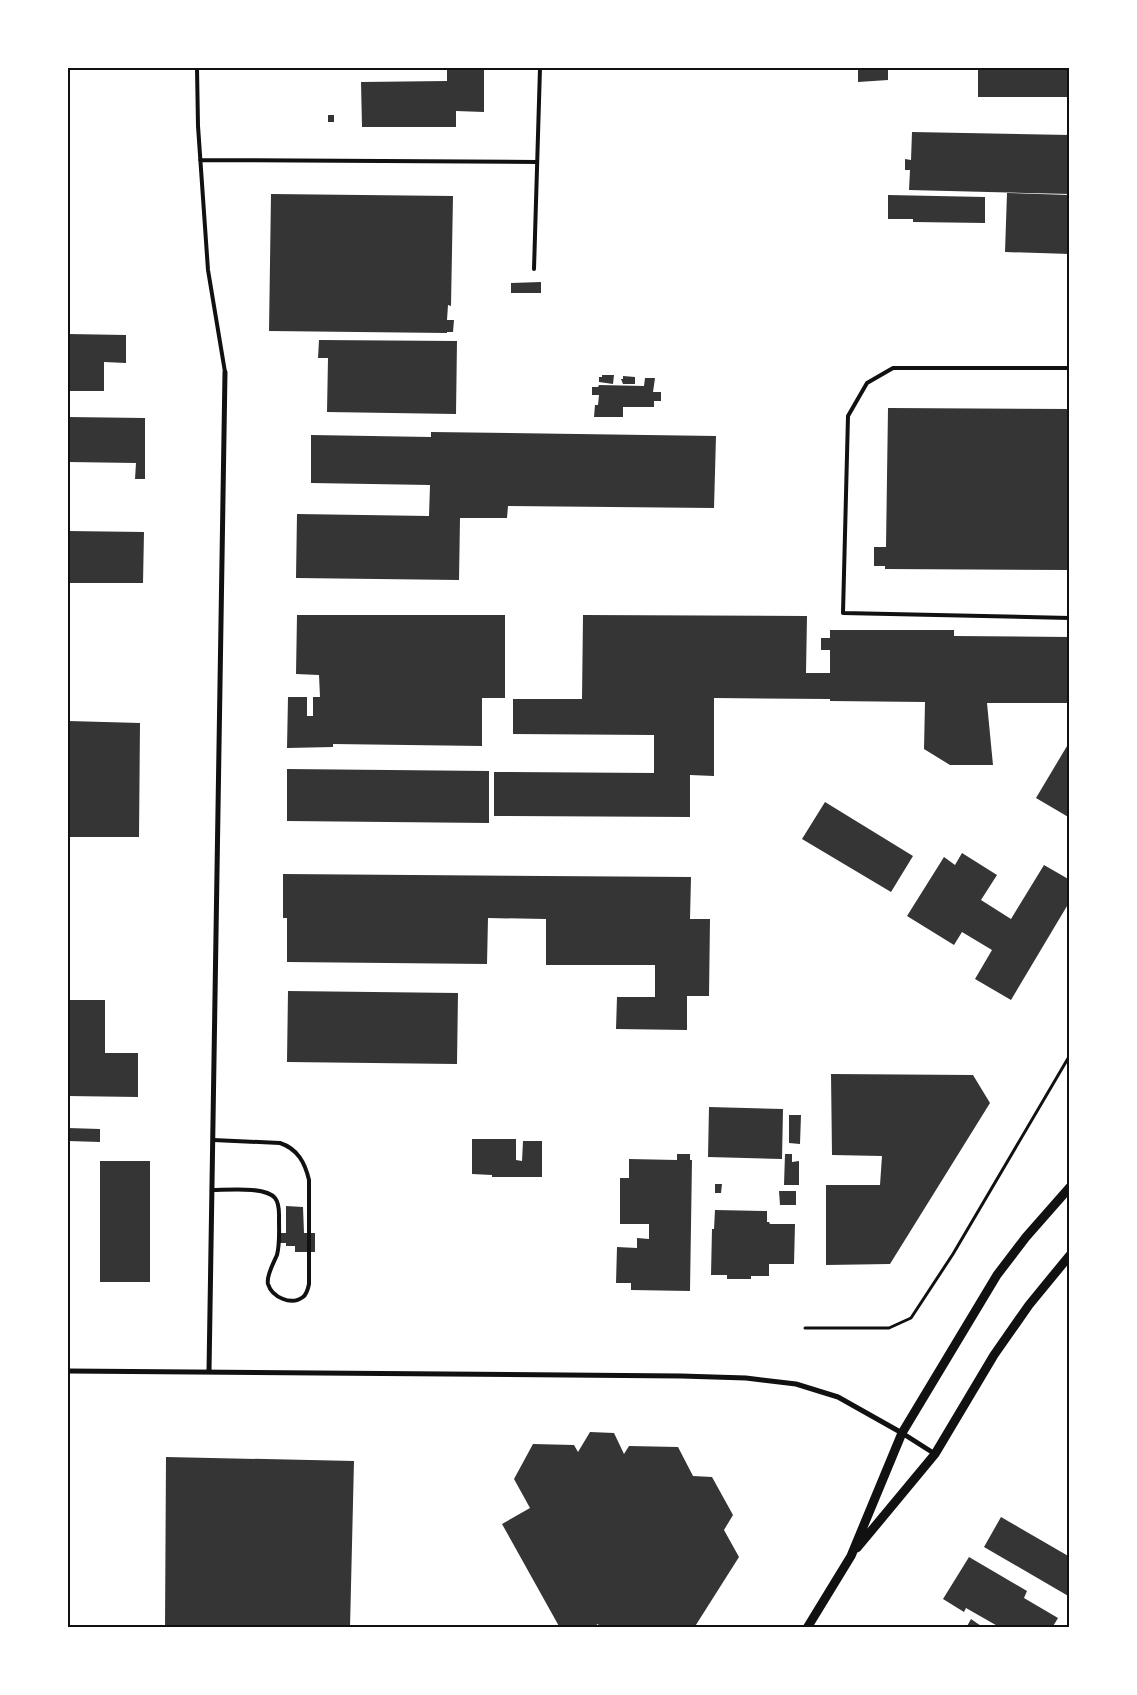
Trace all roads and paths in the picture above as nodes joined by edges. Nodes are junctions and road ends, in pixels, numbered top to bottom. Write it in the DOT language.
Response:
graph roads {
  1 [pos="197,68"];
  2 [pos="540,68"];
  3 [pos="200,160"];
  4 [pos="537,162"];
  5 [pos="534,269"];
  6 [pos="1069,368"];
  7 [pos="225,372"];
  8 [pos="1070,618"];
  9 [pos="1070,1055"];
  10 [pos="213,1140"];
  11 [pos="1070,1187"];
  12 [pos="212,1190"];
  13 [pos="1070,1255"];
  14 [pos="806,1328"];
  15 [pos="68,1371"];
  16 [pos="209,1372"];
  17 [pos="902,1433"];
  18 [pos="935,1454"];
  19 [pos="851,1556"];
  20 [pos="807,1628"];
  1 -- 3 [label="lane"];
  2 -- 4 [label="lane"];
  3 -- 4 [label="lane"];
  3 -- 7 [label="lane"];
  4 -- 5 [label="lane"];
  6 -- 8 [label="lane"];
  7 -- 10 [label="street"];
  9 -- 14 [label="path"];
  10 -- 12 [label="street"];
  10 -- 12 [label="lane"];
  11 -- 17 [label="street"];
  12 -- 16 [label="street"];
  13 -- 18 [label="street"];
  15 -- 16 [label="street"];
  16 -- 17 [label="street"];
  17 -- 18 [label="street"];
  17 -- 19 [label="street"];
  18 -- 19 [label="street"];
  19 -- 20 [label="street"];
}
